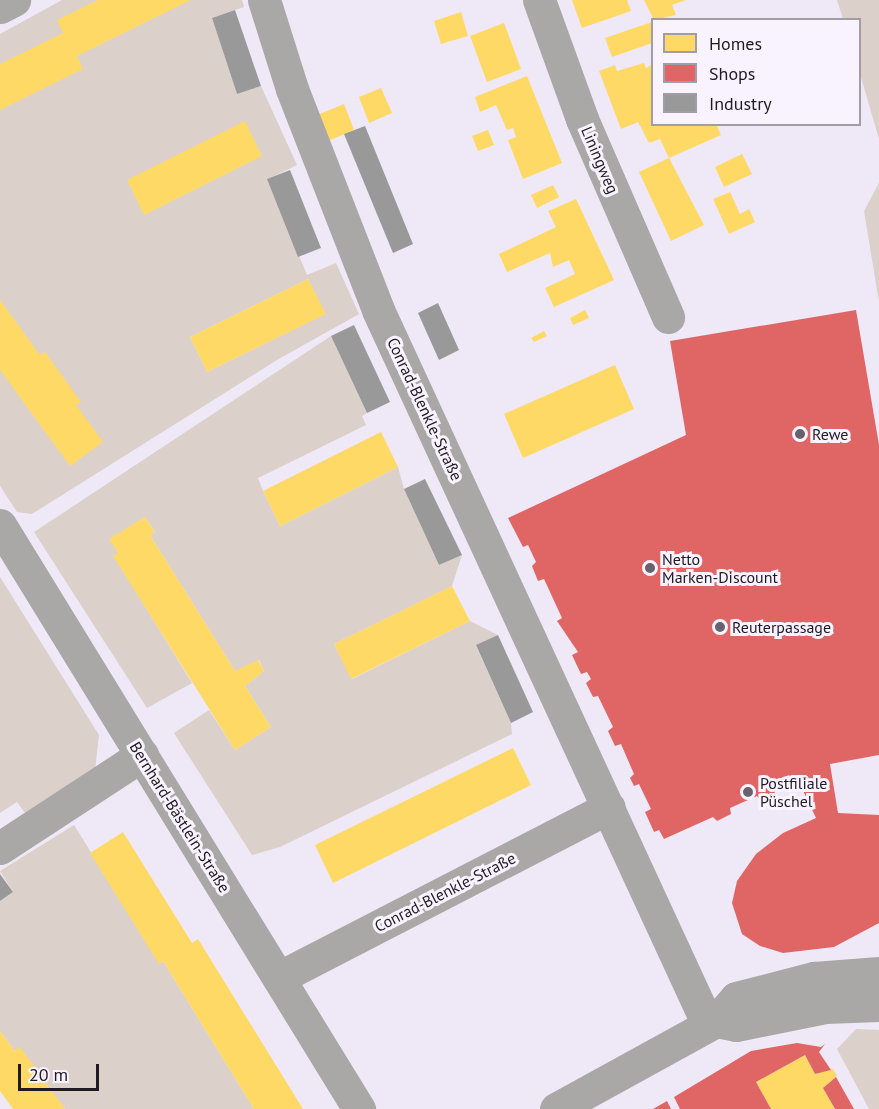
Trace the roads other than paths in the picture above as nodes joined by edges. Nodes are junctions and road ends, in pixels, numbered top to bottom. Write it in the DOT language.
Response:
graph roads {
  1 [pos="14,0"];
  2 [pos="264,0"];
  3 [pos="539,0"];
  4 [pos="0,8"];
  5 [pos="668,317"];
  6 [pos="3,535"];
  7 [pos="142,755"];
  8 [pos="609,807"];
  9 [pos="0,848"];
  10 [pos="879,973"];
  11 [pos="280,977"];
  12 [pos="879,1005"];
  13 [pos="712,1023"];
  14 [pos="358,1109"];
  15 [pos="556,1109"];
  1 -- 4 [label="street"];
  2 -- 8 [label="street, Conrad-Blenkle-Straße"];
  3 -- 5 [label="street, Liningweg"];
  6 -- 7 [label="street, Bernhard-Bästlein-Straße"];
  7 -- 9 [label="street"];
  7 -- 11 [label="street, Bernhard-Bästlein-Straße"];
  8 -- 11 [label="street, Conrad-Blenkle-Straße"];
  8 -- 13 [label="street, Conrad-Blenkle-Straße"];
  10 -- 13 [label="street"];
  11 -- 14 [label="street, Bernhard-Bästlein-Straße"];
  12 -- 13 [label="street"];
  13 -- 15 [label="street"];
}
